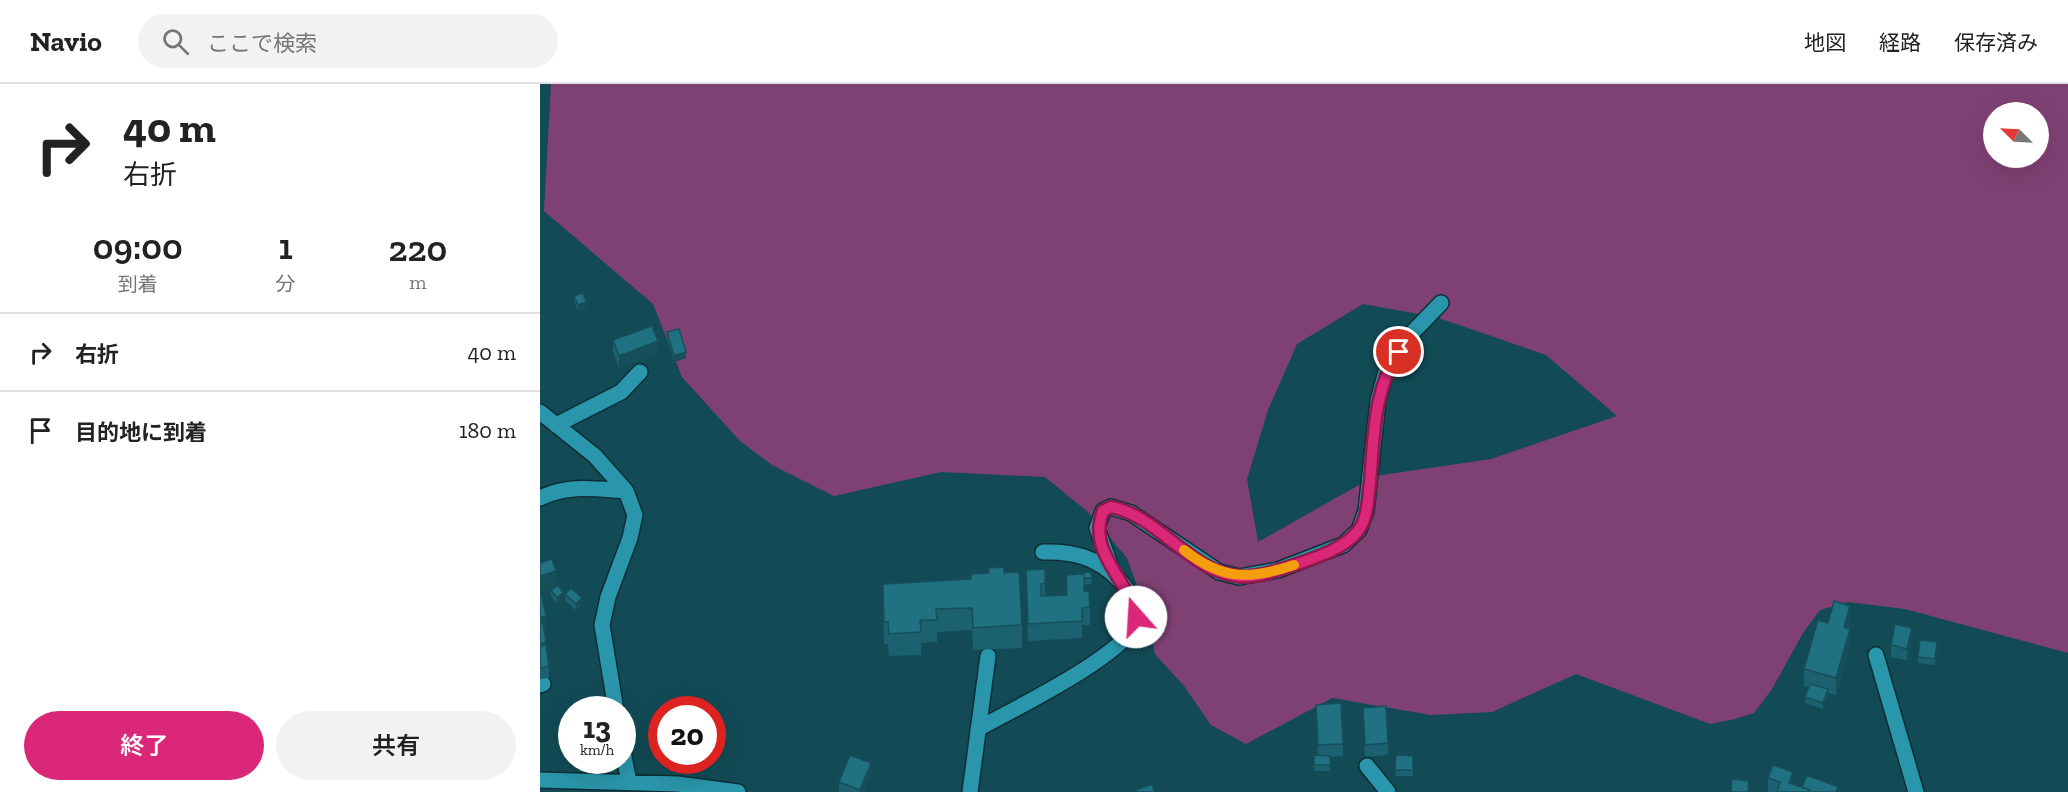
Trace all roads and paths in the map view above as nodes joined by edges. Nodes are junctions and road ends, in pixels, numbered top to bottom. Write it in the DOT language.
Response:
graph roads {
  1 [pos="1441,303"];
  2 [pos="640,372"];
  3 [pos="540,412"];
  4 [pos="556,425"];
  5 [pos="626,491"];
  6 [pos="540,498"];
  7 [pos="1043,552"];
  8 [pos="1113,573"];
  9 [pos="1876,655"];
  10 [pos="988,656"];
  11 [pos="614,696"];
  12 [pos="978,729"];
  13 [pos="1367,766"];
  14 [pos="627,774"];
  15 [pos="540,780"];
  16 [pos="629,782"];
  17 [pos="606,787"];
  18 [pos="738,792"];
  19 [pos="970,792"];
  20 [pos="1388,792"];
  21 [pos="1916,792"];
  1 -- 8 [label="street"];
  2 -- 4 [label="street"];
  3 -- 4 [label="street"];
  4 -- 5 [label="street"];
  5 -- 6 [label="street"];
  5 -- 11 [label="street"];
  7 -- 8 [label="street"];
  8 -- 12 [label="street"];
  9 -- 21 [label="street"];
  10 -- 12 [label="street"];
  12 -- 19 [label="street"];
  13 -- 20 [label="street"];
  14 -- 16 [label="street"];
  15 -- 17 [label="street"];
  16 -- 17 [label="street"];
  16 -- 18 [label="street"];
}
